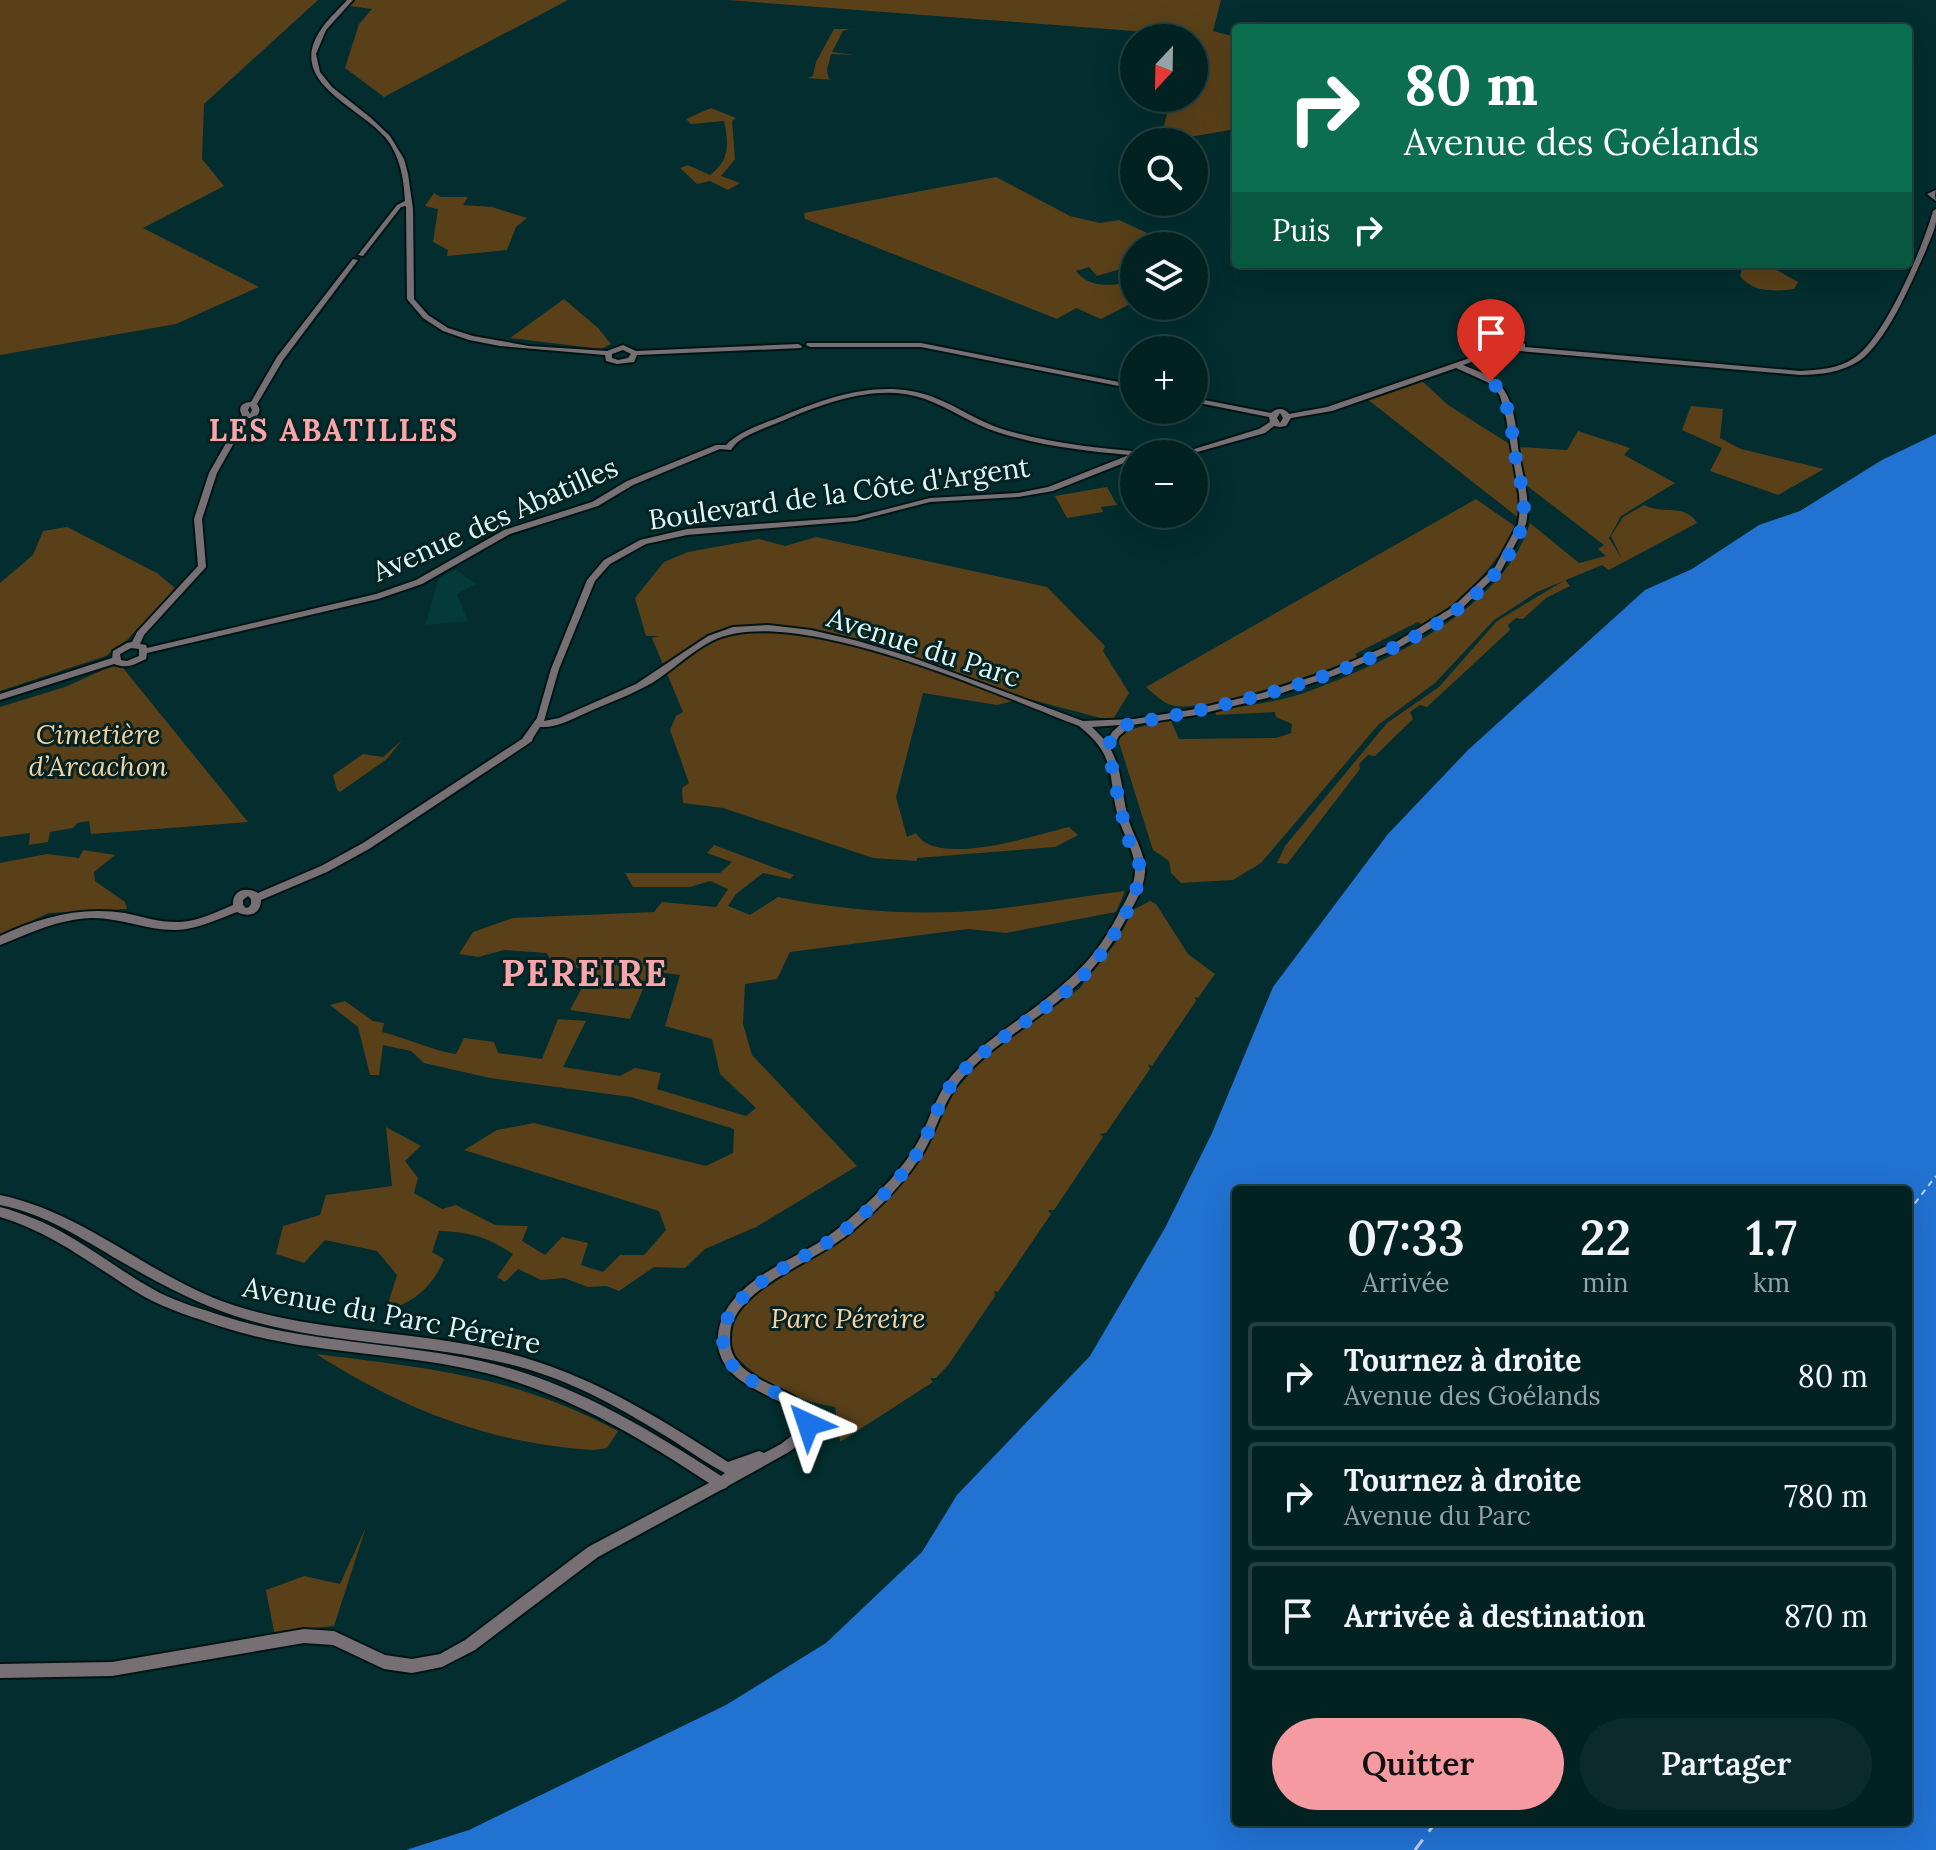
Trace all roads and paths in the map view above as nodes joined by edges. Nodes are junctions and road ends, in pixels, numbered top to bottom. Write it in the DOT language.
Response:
graph roads {
  1 [pos="350,0"];
  2 [pos="1936,192"];
  3 [pos="1936,199"];
  4 [pos="407,203"];
  5 [pos="1936,211"];
  6 [pos="407,218"];
  7 [pos="386,222"];
  8 [pos="608,353"];
  9 [pos="635,353"];
  10 [pos="1457,365"];
  11 [pos="1120,384"];
  12 [pos="1208,403"];
  13 [pos="1274,418"];
  14 [pos="1208,447"];
  15 [pos="1120,456"];
  16 [pos="136,644"];
  17 [pos="145,651"];
  18 [pos="115,660"];
  19 [pos="0,697"];
  20 [pos="542,724"];
  21 [pos="1082,724"];
  22 [pos="1116,728"];
  23 [pos="1104,742"];
  24 [pos="0,941"];
  25 [pos="0,1200"];
  26 [pos="0,1212"];
  27 [pos="785,1448"];
  28 [pos="727,1468"];
  29 [pos="722,1484"];
  30 [pos="0,1671"];
  1 -- 4 [label="main road"];
  2 -- 3 [label="main road"];
  4 -- 6 [label="main road"];
  4 -- 7 [label="main road"];
  5 -- 10 [label="main road"];
  6 -- 7 [label="main road"];
  6 -- 8 [label="main road"];
  7 -- 16 [label="main road"];
  8 -- 9 [label="main road"];
  8 -- 9 [label="main road"];
  9 -- 11 [label="main road"];
  10 -- 13 [label="main road"];
  10 -- 22 [label="main road, Avenue du Parc"];
  12 -- 13 [label="main road"];
  13 -- 14 [label="main road"];
  15 -- 17 [label="main road, Avenue des Abatilles"];
  15 -- 20 [label="main road, Boulevard de la Côte d'Argent"];
  16 -- 17 [label="main road"];
  16 -- 18 [label="main road"];
  17 -- 18 [label="main road, Avenue des Abatilles"];
  18 -- 19 [label="main road"];
  20 -- 21 [label="main road, Avenue du Parc"];
  20 -- 24 [label="main road"];
  21 -- 22 [label="main road, Avenue du Parc"];
  21 -- 23 [label="main road, Avenue du Parc"];
  22 -- 23 [label="main road"];
  23 -- 27 [label="main road"];
  25 -- 28 [label="main road, Avenue du Parc Péreire"];
  26 -- 29 [label="main road, Avenue du Parc Péreire"];
  27 -- 28 [label="main road"];
  27 -- 29 [label="main road"];
  28 -- 29 [label="main road"];
  29 -- 30 [label="main road"];
}
